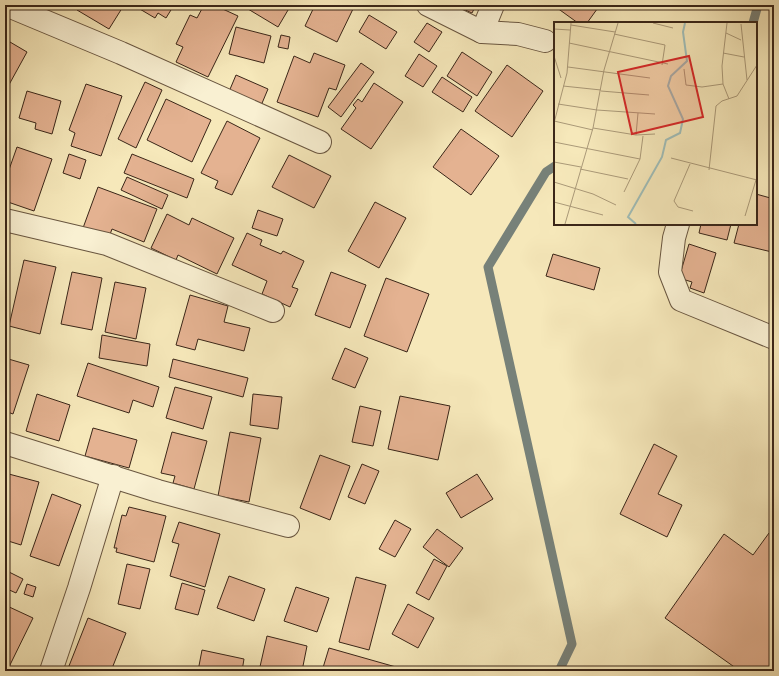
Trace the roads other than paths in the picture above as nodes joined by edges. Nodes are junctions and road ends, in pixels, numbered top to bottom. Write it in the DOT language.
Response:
graph roads {
  1 [pos="6,5"];
  2 [pos="428,5"];
  3 [pos="493,5"];
  4 [pos="482,32"];
  5 [pos="545,41"];
  6 [pos="320,142"];
  7 [pos="5,220"];
  8 [pos="678,225"];
  9 [pos="274,311"];
  10 [pos="774,338"];
  11 [pos="5,443"];
  12 [pos="113,476"];
  13 [pos="288,526"];
  14 [pos="51,671"];
  1 -- 6 [label="street"];
  2 -- 4 [label="street"];
  3 -- 4 [label="street"];
  4 -- 5 [label="street"];
  7 -- 9 [label="street"];
  8 -- 10 [label="street"];
  11 -- 12 [label="street"];
  12 -- 13 [label="street"];
  12 -- 14 [label="street"];
}
